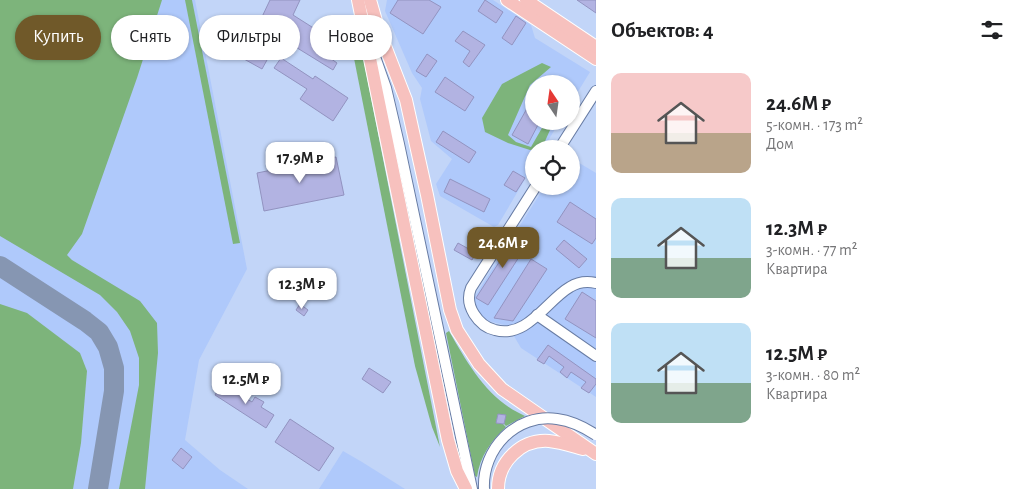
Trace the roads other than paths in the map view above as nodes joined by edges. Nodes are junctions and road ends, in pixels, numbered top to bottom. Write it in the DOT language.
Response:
graph roads {
  1 [pos="358,0"];
  2 [pos="370,0"];
  3 [pos="507,0"];
  4 [pos="526,0"];
  5 [pos="361,15"];
  6 [pos="596,47"];
  7 [pos="596,59"];
  8 [pos="370,60"];
  9 [pos="376,60"];
  10 [pos="596,91"];
  11 [pos="565,140"];
  12 [pos="530,195"];
  13 [pos="596,283"];
  14 [pos="537,315"];
  15 [pos="596,356"];
  16 [pos="596,435"];
  17 [pos="594,453"];
  18 [pos="466,489"];
  19 [pos="472,489"];
  20 [pos="484,489"];
  21 [pos="498,489"];
  1 -- 5 [label="main road"];
  2 -- 17 [label="main road"];
  3 -- 7 [label="main road"];
  4 -- 6 [label="main road"];
  8 -- 18 [label="main road"];
  9 -- 19 [label="street"];
  10 -- 11 [label="street"];
  12 -- 14 [label="street"];
  13 -- 14 [label="street"];
  14 -- 15 [label="street"];
  16 -- 20 [label="street, bridge"];
  17 -- 21 [label="main road"];
}
